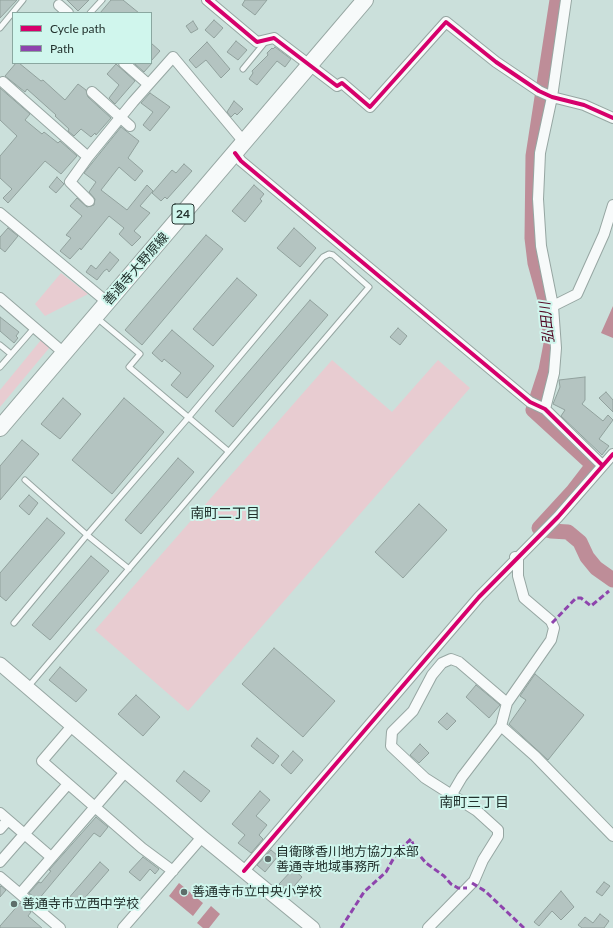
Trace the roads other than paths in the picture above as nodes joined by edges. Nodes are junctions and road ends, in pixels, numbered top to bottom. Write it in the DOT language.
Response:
graph roads {
  1 [pos="23,0"];
  2 [pos="102,0"];
  3 [pos="207,0"];
  4 [pos="365,0"];
  5 [pos="566,0"];
  6 [pos="59,5"];
  7 [pos="13,12"];
  8 [pos="67,12"];
  9 [pos="91,12"];
  10 [pos="12,13"];
  11 [pos="0,28"];
  12 [pos="266,41"];
  13 [pos="125,64"];
  14 [pos="310,65"];
  15 [pos="243,69"];
  16 [pos="3,82"];
  17 [pos="148,84"];
  18 [pos="92,92"];
  19 [pos="546,94"];
  20 [pos="120,117"];
  21 [pos="613,118"];
  22 [pos="130,126"];
  23 [pos="239,147"];
  24 [pos="88,157"];
  25 [pos="89,201"];
  26 [pos="613,205"];
  27 [pos="0,213"];
  28 [pos="0,298"];
  29 [pos="107,302"];
  30 [pos="553,306"];
  31 [pos="96,316"];
  32 [pos="35,328"];
  33 [pos="0,345"];
  34 [pos="64,353"];
  35 [pos="11,354"];
  36 [pos="0,367"];
  37 [pos="543,408"];
  38 [pos="188,418"];
  39 [pos="0,428"];
  40 [pos="228,451"];
  41 [pos="613,454"];
  42 [pos="602,465"];
  43 [pos="25,480"];
  44 [pos="87,535"];
  45 [pos="514,557"];
  46 [pos="129,569"];
  47 [pos="14,623"];
  48 [pos="0,664"];
  49 [pos="28,688"];
  50 [pos="507,703"];
  51 [pos="72,726"];
  52 [pos="500,726"];
  53 [pos="125,772"];
  54 [pos="68,784"];
  55 [pos="452,794"];
  56 [pos="94,807"];
  57 [pos="4,817"];
  58 [pos="0,829"];
  59 [pos="23,834"];
  60 [pos="613,836"];
  61 [pos="202,838"];
  62 [pos="51,858"];
  63 [pos="0,862"];
  64 [pos="173,871"];
  65 [pos="244,871"];
  66 [pos="0,877"];
  67 [pos="20,894"];
  68 [pos="60,928"];
  69 [pos="123,928"];
  70 [pos="313,928"];
  71 [pos="428,928"];
  1 -- 7 [label="lane"];
  2 -- 9 [label="lane"];
  3 -- 12 [label="street"];
  4 -- 14 [label="main road, 善通寺大野原線 / 24"];
  5 -- 19 [label="street"];
  6 -- 8 [label="street"];
  10 -- 11 [label="lane"];
  12 -- 14 [label="street"];
  12 -- 15 [label="lane"];
  13 -- 17 [label="street"];
  14 -- 19 [label="street"];
  14 -- 23 [label="main road, 善通寺大野原線 / 24"];
  16 -- 24 [label="street"];
  17 -- 20 [label="street"];
  17 -- 23 [label="street"];
  18 -- 20 [label="street"];
  19 -- 21 [label="street"];
  19 -- 30 [label="street"];
  20 -- 22 [label="street"];
  20 -- 24 [label="street"];
  23 -- 29 [label="main road, 善通寺大野原線 / 24"];
  23 -- 37 [label="street"];
  24 -- 25 [label="street"];
  26 -- 30 [label="street"];
  27 -- 29 [label="street"];
  28 -- 32 [label="street"];
  29 -- 31 [label="main road, 善通寺大野原線 / 24"];
  30 -- 37 [label="street"];
  31 -- 34 [label="main road, 善通寺大野原線 / 24"];
  31 -- 38 [label="lane"];
  32 -- 34 [label="street"];
  32 -- 35 [label="lane"];
  33 -- 35 [label="lane"];
  34 -- 39 [label="main road, 善通寺大野原線 / 24"];
  35 -- 36 [label="lane"];
  37 -- 42 [label="street"];
  38 -- 40 [label="lane"];
  38 -- 40 [label="lane"];
  38 -- 44 [label="lane"];
  40 -- 46 [label="lane"];
  41 -- 42 [label="street"];
  42 -- 45 [label="street"];
  43 -- 44 [label="lane"];
  44 -- 46 [label="lane"];
  44 -- 47 [label="lane"];
  45 -- 50 [label="street"];
  45 -- 65 [label="street"];
  46 -- 49 [label="lane"];
  48 -- 49 [label="street"];
  49 -- 51 [label="street"];
  50 -- 52 [label="street"];
  50 -- 55 [label="street"];
  51 -- 53 [label="street"];
  51 -- 54 [label="street"];
  52 -- 55 [label="street"];
  52 -- 60 [label="street"];
  53 -- 56 [label="street"];
  53 -- 61 [label="street"];
  54 -- 56 [label="street"];
  54 -- 59 [label="street"];
  55 -- 71 [label="street"];
  56 -- 62 [label="street"];
  56 -- 64 [label="street"];
  57 -- 58 [label="street"];
  57 -- 59 [label="street"];
  59 -- 62 [label="street"];
  59 -- 63 [label="street"];
  61 -- 64 [label="street"];
  61 -- 65 [label="street"];
  62 -- 67 [label="street"];
  64 -- 69 [label="street"];
  65 -- 70 [label="street"];
  66 -- 67 [label="street"];
  67 -- 68 [label="street"];
}
